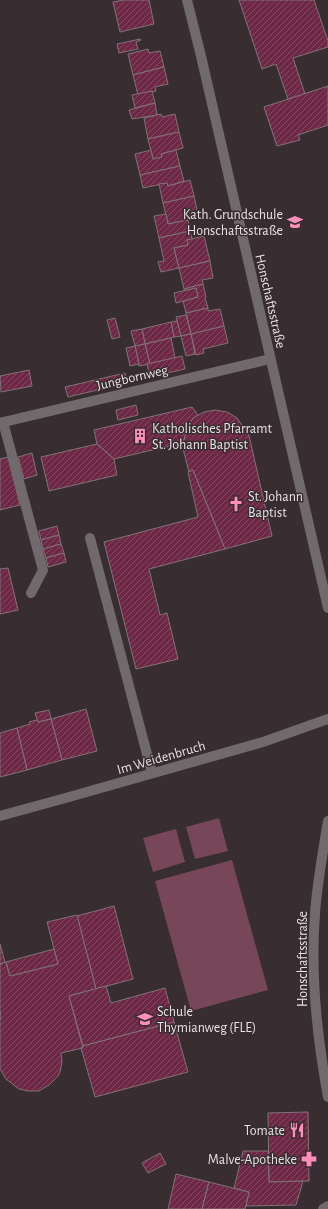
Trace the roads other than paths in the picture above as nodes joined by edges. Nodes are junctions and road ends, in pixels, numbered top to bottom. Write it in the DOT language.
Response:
graph roads {
  1 [pos="187,0"];
  2 [pos="270,359"];
  3 [pos="2,422"];
  4 [pos="90,538"];
  5 [pos="31,593"];
  6 [pos="328,608"];
  7 [pos="328,719"];
  8 [pos="152,773"];
  9 [pos="0,816"];
  10 [pos="328,821"];
  11 [pos="328,1097"];
  12 [pos="328,1206"];
  13 [pos="323,1209"];
  1 -- 2 [label="street, Honschaftsstraße"];
  2 -- 3 [label="street, Jungbornweg"];
  2 -- 6 [label="street, Honschaftsstraße"];
  3 -- 5 [label="street"];
  4 -- 8 [label="street"];
  7 -- 8 [label="street, Im Weidenbruch"];
  8 -- 9 [label="street, Im Weidenbruch"];
  10 -- 11 [label="street, Honschaftsstraße"];
  12 -- 13 [label="street"];
}
